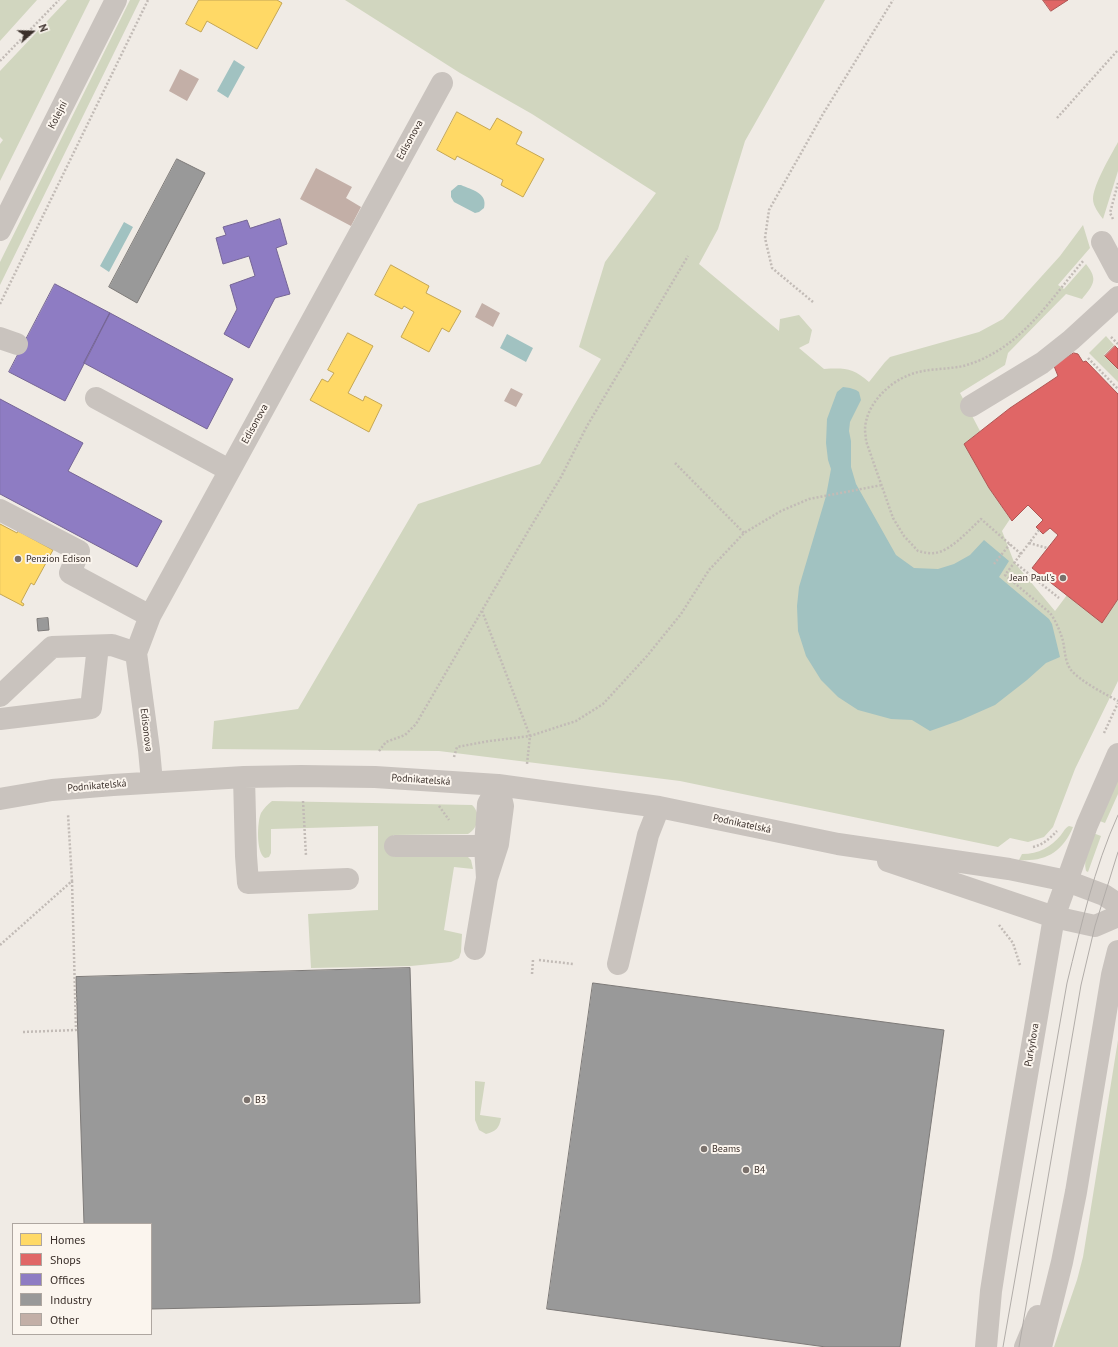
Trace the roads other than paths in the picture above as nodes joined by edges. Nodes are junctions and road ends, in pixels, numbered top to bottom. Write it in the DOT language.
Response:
graph roads {
  1 [pos="116,0"];
  2 [pos="442,83"];
  3 [pos="0,230"];
  4 [pos="1102,242"];
  5 [pos="1118,272"];
  6 [pos="1118,297"];
  7 [pos="96,398"];
  8 [pos="971,406"];
  9 [pos="229,470"];
  10 [pos="0,510"];
  11 [pos="150,616"];
  12 [pos="98,646"];
  13 [pos="136,653"];
  14 [pos="0,696"];
  15 [pos="0,719"];
  16 [pos="1118,754"];
  17 [pos="244,777"];
  18 [pos="152,782"];
  19 [pos="498,785"];
  20 [pos="0,800"];
  21 [pos="659,807"];
  22 [pos="838,844"];
  23 [pos="395,846"];
  24 [pos="485,846"];
  25 [pos="487,878"];
  26 [pos="348,879"];
  27 [pos="1067,882"];
  28 [pos="1118,904"];
  29 [pos="1118,916"];
  30 [pos="1054,918"];
  31 [pos="475,949"];
  32 [pos="1118,951"];
  33 [pos="618,964"];
  34 [pos="1118,1017"];
  35 [pos="1101,1038"];
  36 [pos="1000,1233"];
  37 [pos="1062,1262"];
  38 [pos="986,1347"];
  39 [pos="1000,1347"];
  40 [pos="1025,1347"];
  41 [pos="1041,1347"];
  1 -- 3 [label="street, Kolejní"];
  2 -- 9 [label="street, Edisonova"];
  4 -- 5 [label="street"];
  6 -- 8 [label="street"];
  7 -- 9 [label="street"];
  9 -- 11 [label="street, Edisonova"];
  10 -- 11 [label="street"];
  11 -- 13 [label="street, Edisonova"];
  12 -- 13 [label="street"];
  12 -- 14 [label="street"];
  12 -- 15 [label="street"];
  13 -- 18 [label="street, Edisonova"];
  16 -- 27 [label="street, Purkyňova"];
  17 -- 18 [label="street, Podnikatelská"];
  17 -- 19 [label="street, Podnikatelská"];
  17 -- 26 [label="street"];
  18 -- 20 [label="street, Podnikatelská"];
  19 -- 21 [label="street, Podnikatelská"];
  19 -- 24 [label="street"];
  19 -- 25 [label="street"];
  21 -- 22 [label="street, Podnikatelská"];
  21 -- 33 [label="street"];
  22 -- 27 [label="street, Podnikatelská"];
  22 -- 30 [label="street, Podnikatelská"];
  23 -- 24 [label="street"];
  24 -- 25 [label="street"];
  25 -- 31 [label="street"];
  27 -- 28 [label="street, Podnikatelská"];
  27 -- 30 [label="street, Purkyňova"];
  29 -- 30 [label="street, Podnikatelská"];
  30 -- 36 [label="street, Purkyňova"];
  32 -- 35 [label="street"];
  34 -- 35 [label="street"];
  35 -- 37 [label="street"];
  36 -- 38 [label="street, Purkyňova"];
  36 -- 39 [label="street"];
  37 -- 40 [label="street"];
  37 -- 41 [label="street"];
}
